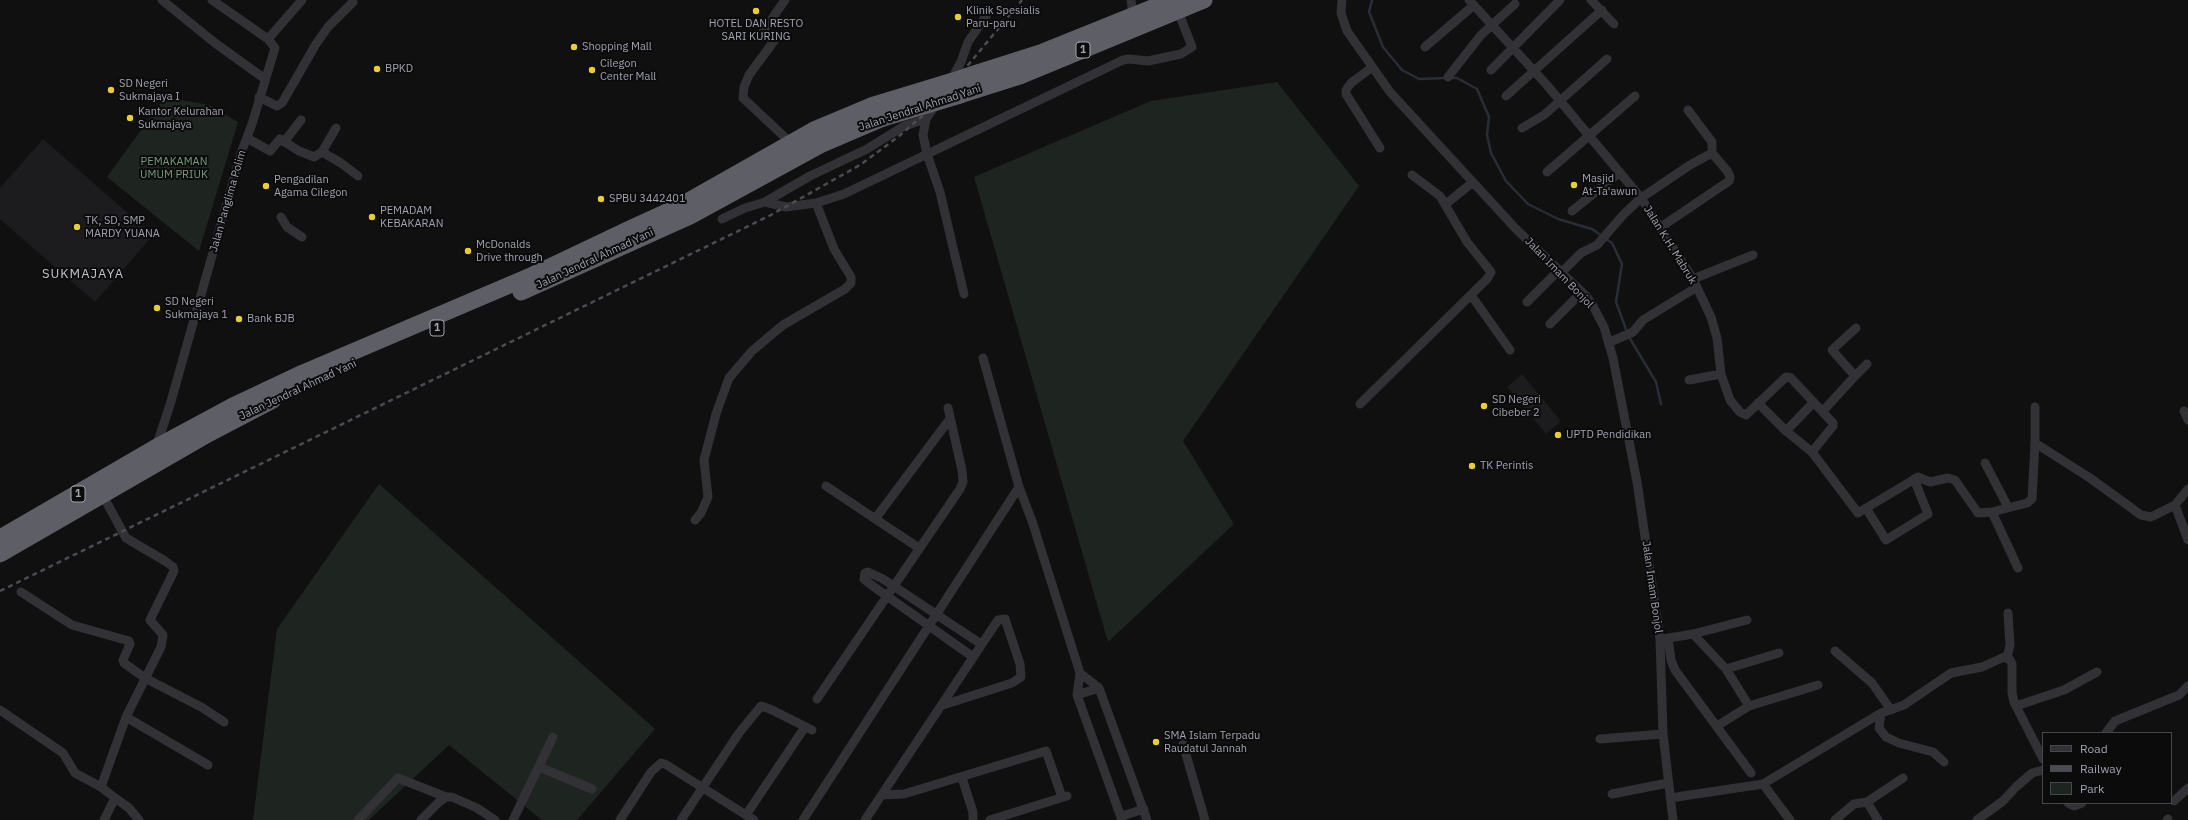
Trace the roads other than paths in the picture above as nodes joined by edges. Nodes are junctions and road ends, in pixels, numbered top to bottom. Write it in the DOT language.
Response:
graph roads {
  1 [pos="162,0"];
  2 [pos="212,0"];
  3 [pos="302,0"];
  4 [pos="785,0"];
  5 [pos="1204,0"];
  6 [pos="1342,0"];
  7 [pos="1560,0"];
  8 [pos="1591,0"];
  9 [pos="353,2"];
  10 [pos="1471,3"];
  11 [pos="1515,4"];
  12 [pos="1175,6"];
  13 [pos="1132,8"];
  14 [pos="1602,10"];
  15 [pos="986,16"];
  16 [pos="1614,24"];
  17 [pos="1491,25"];
  18 [pos="268,39"];
  19 [pos="1425,47"];
  20 [pos="1513,49"];
  21 [pos="1607,59"];
  22 [pos="1371,68"];
  23 [pos="1491,70"];
  24 [pos="1535,71"];
  25 [pos="1448,77"];
  26 [pos="265,79"];
  27 [pos="1506,96"];
  28 [pos="1635,96"];
  29 [pos="259,97"];
  30 [pos="1560,100"];
  31 [pos="1688,110"];
  32 [pos="926,119"];
  33 [pos="301,120"];
  34 [pos="336,128"];
  35 [pos="1522,128"];
  36 [pos="1588,134"];
  37 [pos="247,138"];
  38 [pos="284,142"];
  39 [pos="791,143"];
  40 [pos="1380,148"];
  41 [pos="322,152"];
  42 [pos="1712,153"];
  43 [pos="927,154"];
  44 [pos="1547,172"];
  45 [pos="1619,172"];
  46 [pos="1412,175"];
  47 [pos="358,176"];
  48 [pos="1473,182"];
  49 [pos="1641,198"];
  50 [pos="765,202"];
  51 [pos="816,204"];
  52 [pos="1446,204"];
  53 [pos="1572,211"];
  54 [pos="281,217"];
  55 [pos="722,219"];
  56 [pos="1660,227"];
  57 [pos="302,237"];
  58 [pos="1752,255"];
  59 [pos="1560,271"];
  60 [pos="1695,283"];
  61 [pos="1582,292"];
  62 [pos="964,294"];
  63 [pos="1470,295"];
  64 [pos="1527,302"];
  65 [pos="1550,324"];
  66 [pos="1856,328"];
  67 [pos="1610,342"];
  68 [pos="1510,350"];
  69 [pos="983,358"];
  70 [pos="1867,364"];
  71 [pos="1721,374"];
  72 [pos="1855,376"];
  73 [pos="1689,380"];
  74 [pos="1814,402"];
  75 [pos="1758,403"];
  76 [pos="1360,404"];
  77 [pos="2035,407"];
  78 [pos="948,408"];
  79 [pos="1823,411"];
  80 [pos="949,420"];
  81 [pos="1786,431"];
  82 [pos="2035,443"];
  83 [pos="155,448"];
  84 [pos="1812,452"];
  85 [pos="1985,463"];
  86 [pos="1914,479"];
  87 [pos="826,486"];
  88 [pos="1019,487"];
  89 [pos="2188,489"];
  90 [pos="102,494"];
  91 [pos="2175,505"];
  92 [pos="2008,507"];
  93 [pos="1866,508"];
  94 [pos="1992,512"];
  95 [pos="875,519"];
  96 [pos="694,520"];
  97 [pos="0,538"];
  98 [pos="2188,540"];
  99 [pos="919,548"];
  100 [pos="0,554"];
  101 [pos="2018,568"];
  102 [pos="893,586"];
  103 [pos="21,592"];
  104 [pos="887,596"];
  105 [pos="2008,613"];
  106 [pos="937,614"];
  107 [pos="1747,620"];
  108 [pos="929,626"];
  109 [pos="1693,634"];
  110 [pos="1664,639"];
  111 [pos="981,644"];
  112 [pos="1835,651"];
  113 [pos="1779,653"];
  114 [pos="973,657"];
  115 [pos="2007,658"];
  116 [pos="1726,669"];
  117 [pos="2097,672"];
  118 [pos="1080,673"];
  119 [pos="145,678"];
  120 [pos="1818,685"];
  121 [pos="2188,686"];
  122 [pos="1099,688"];
  123 [pos="1077,695"];
  124 [pos="817,700"];
  125 [pos="943,705"];
  126 [pos="1749,706"];
  127 [pos="2016,706"];
  128 [pos="0,710"];
  129 [pos="1891,710"];
  130 [pos="1881,714"];
  131 [pos="126,716"];
  132 [pos="224,722"];
  133 [pos="1717,726"];
  134 [pos="2107,732"];
  135 [pos="1663,734"];
  136 [pos="553,737"];
  137 [pos="1600,739"];
  138 [pos="1183,744"];
  139 [pos="2042,757"];
  140 [pos="1944,762"];
  141 [pos="208,765"];
  142 [pos="539,767"];
  143 [pos="2042,770"];
  144 [pos="1751,773"];
  145 [pos="962,778"];
  146 [pos="1903,778"];
  147 [pos="1668,783"];
  148 [pos="1763,784"];
  149 [pos="101,786"];
  150 [pos="702,787"];
  151 [pos="2188,788"];
  152 [pos="592,789"];
  153 [pos="1612,794"];
  154 [pos="882,795"];
  155 [pos="446,797"];
  156 [pos="115,798"];
  157 [pos="1670,798"];
  158 [pos="1867,802"];
  159 [pos="2174,802"];
  160 [pos="2070,804"];
  161 [pos="2079,804"];
  162 [pos="1144,809"];
  163 [pos="973,816"];
  164 [pos="744,817"];
  165 [pos="1122,818"];
  166 [pos="491,819"];
  167 [pos="104,820"];
  168 [pos="139,820"];
  169 [pos="358,820"];
  170 [pos="421,820"];
  171 [pos="512,820"];
  172 [pos="620,820"];
  173 [pos="680,820"];
  174 [pos="803,820"];
  175 [pos="866,820"];
  176 [pos="980,820"];
  177 [pos="990,820"];
  178 [pos="1147,820"];
  179 [pos="1205,820"];
  180 [pos="1672,820"];
  181 [pos="1790,820"];
  182 [pos="1835,820"];
  183 [pos="1878,820"];
  184 [pos="1977,820"];
  1 -- 26 [label="street"];
  2 -- 18 [label="street"];
  3 -- 18 [label="street"];
  4 -- 39 [label="street"];
  5 -- 12 [label="highway, Jalan Jendral Ahmad Yani / 1"];
  6 -- 22 [label="street, Jalan Imam Bonjol"];
  7 -- 20 [label="street"];
  8 -- 14 [label="street"];
  9 -- 29 [label="street"];
  10 -- 17 [label="street, Jalan K.H. Mabruk"];
  10 -- 19 [label="street"];
  11 -- 17 [label="street"];
  12 -- 13 [label="highway, Jalan Jendral Ahmad Yani / 1"];
  12 -- 43 [label="street"];
  12 -- 90 [label="highway, Jalan Jendral Ahmad Yani / 1, bridge"];
  13 -- 39 [label="highway, Jalan Jendral Ahmad Yani / 1, bridge"];
  14 -- 16 [label="street"];
  14 -- 24 [label="street"];
  15 -- 32 [label="street"];
  17 -- 20 [label="street, Jalan K.H. Mabruk"];
  17 -- 25 [label="street"];
  18 -- 26 [label="street, Jalan Panglima Polim"];
  20 -- 23 [label="street"];
  20 -- 24 [label="street, Jalan K.H. Mabruk"];
  21 -- 30 [label="street"];
  22 -- 40 [label="street"];
  22 -- 48 [label="street, Jalan Imam Bonjol"];
  24 -- 27 [label="street"];
  24 -- 30 [label="street, Jalan K.H. Mabruk"];
  26 -- 29 [label="street, Jalan Panglima Polim"];
  28 -- 36 [label="street"];
  29 -- 37 [label="street, Jalan Panglima Polim"];
  30 -- 35 [label="street"];
  30 -- 36 [label="street, Jalan K.H. Mabruk"];
  31 -- 42 [label="street"];
  32 -- 43 [label="street"];
  32 -- 50 [label="street"];
  33 -- 38 [label="street"];
  34 -- 41 [label="street"];
  36 -- 44 [label="street"];
  36 -- 45 [label="street, Jalan K.H. Mabruk"];
  37 -- 38 [label="street"];
  37 -- 83 [label="street, Jalan Panglima Polim"];
  38 -- 41 [label="street"];
  39 -- 83 [label="highway, Jalan Jendral Ahmad Yani / 1"];
  41 -- 47 [label="street"];
  42 -- 49 [label="street"];
  42 -- 56 [label="street"];
  43 -- 51 [label="street"];
  43 -- 62 [label="street"];
  45 -- 49 [label="street, Jalan K.H. Mabruk"];
  45 -- 53 [label="street"];
  46 -- 52 [label="street"];
  48 -- 52 [label="street"];
  48 -- 59 [label="street, Jalan Imam Bonjol"];
  49 -- 56 [label="street, Jalan K.H. Mabruk"];
  49 -- 59 [label="street"];
  50 -- 51 [label="street"];
  50 -- 55 [label="street"];
  51 -- 96 [label="street"];
  52 -- 63 [label="street"];
  54 -- 57 [label="street"];
  56 -- 60 [label="street, Jalan K.H. Mabruk"];
  58 -- 60 [label="street"];
  59 -- 61 [label="street, Jalan Imam Bonjol"];
  59 -- 64 [label="street"];
  60 -- 67 [label="street"];
  60 -- 71 [label="street, Jalan K.H. Mabruk"];
  61 -- 65 [label="street"];
  61 -- 67 [label="street, Jalan Imam Bonjol"];
  63 -- 68 [label="street"];
  63 -- 76 [label="street"];
  66 -- 72 [label="street"];
  67 -- 110 [label="street, Jalan Imam Bonjol"];
  69 -- 88 [label="street"];
  70 -- 72 [label="street"];
  71 -- 73 [label="street"];
  71 -- 75 [label="street, Jalan K.H. Mabruk"];
  72 -- 79 [label="street"];
  74 -- 75 [label="street"];
  74 -- 79 [label="street"];
  74 -- 81 [label="street"];
  75 -- 81 [label="street"];
  77 -- 82 [label="street"];
  78 -- 80 [label="street"];
  79 -- 84 [label="street"];
  80 -- 95 [label="street"];
  80 -- 99 [label="street"];
  81 -- 84 [label="street"];
  82 -- 91 [label="street"];
  82 -- 92 [label="street"];
  83 -- 97 [label="highway, Jalan Jendral Ahmad Yani / 1"];
  84 -- 93 [label="street"];
  85 -- 92 [label="street"];
  86 -- 93 [label="street"];
  86 -- 93 [label="street"];
  86 -- 94 [label="street"];
  87 -- 95 [label="street"];
  88 -- 106 [label="street"];
  88 -- 118 [label="street"];
  89 -- 91 [label="street"];
  90 -- 100 [label="highway, Jalan Jendral Ahmad Yani / 1"];
  90 -- 119 [label="street"];
  91 -- 98 [label="street"];
  92 -- 94 [label="street"];
  94 -- 101 [label="street"];
  95 -- 99 [label="street"];
  99 -- 102 [label="street"];
  102 -- 104 [label="street"];
  102 -- 104 [label="street"];
  102 -- 106 [label="street"];
  103 -- 119 [label="street"];
  104 -- 108 [label="street"];
  104 -- 124 [label="street"];
  105 -- 115 [label="street"];
  106 -- 108 [label="street"];
  106 -- 111 [label="street"];
  107 -- 109 [label="street"];
  108 -- 114 [label="street"];
  108 -- 174 [label="street"];
  109 -- 110 [label="street"];
  109 -- 116 [label="street"];
  110 -- 133 [label="street"];
  110 -- 135 [label="street, Jalan Imam Bonjol"];
  111 -- 114 [label="street"];
  111 -- 125 [label="street"];
  112 -- 129 [label="street"];
  113 -- 116 [label="street"];
  114 -- 125 [label="street"];
  115 -- 127 [label="street"];
  115 -- 129 [label="street"];
  116 -- 126 [label="street"];
  117 -- 127 [label="street"];
  118 -- 122 [label="street"];
  118 -- 123 [label="street"];
  119 -- 131 [label="street"];
  119 -- 132 [label="street"];
  120 -- 126 [label="street"];
  121 -- 134 [label="street"];
  122 -- 123 [label="street"];
  122 -- 162 [label="street"];
  123 -- 165 [label="street"];
  125 -- 154 [label="street"];
  126 -- 133 [label="street"];
  127 -- 139 [label="street"];
  128 -- 149 [label="street"];
  129 -- 130 [label="street"];
  130 -- 140 [label="street"];
  130 -- 148 [label="street"];
  131 -- 141 [label="street"];
  131 -- 149 [label="street"];
  133 -- 144 [label="street"];
  135 -- 137 [label="street"];
  135 -- 147 [label="street, Jalan Imam Bonjol"];
  136 -- 142 [label="street"];
  138 -- 179 [label="street"];
  142 -- 152 [label="street"];
  142 -- 171 [label="street"];
  143 -- 184 [label="street"];
  145 -- 154 [label="street"];
  145 -- 163 [label="street"];
  145 -- 177 [label="street"];
  146 -- 158 [label="street"];
  147 -- 153 [label="street"];
  147 -- 157 [label="street, Jalan Imam Bonjol"];
  148 -- 157 [label="street"];
  148 -- 181 [label="street"];
  149 -- 156 [label="street"];
  150 -- 164 [label="street"];
  150 -- 164 [label="street"];
  150 -- 172 [label="street"];
  150 -- 173 [label="street"];
  151 -- 159 [label="street"];
  154 -- 175 [label="street"];
  155 -- 166 [label="street"];
  155 -- 169 [label="street"];
  155 -- 170 [label="street"];
  156 -- 167 [label="street"];
  156 -- 168 [label="street"];
  157 -- 180 [label="street, Jalan Imam Bonjol"];
  158 -- 182 [label="street"];
  158 -- 183 [label="street"];
  160 -- 161 [label="street"];
  162 -- 165 [label="street"];
  162 -- 178 [label="street"];
  163 -- 176 [label="street"];
}
